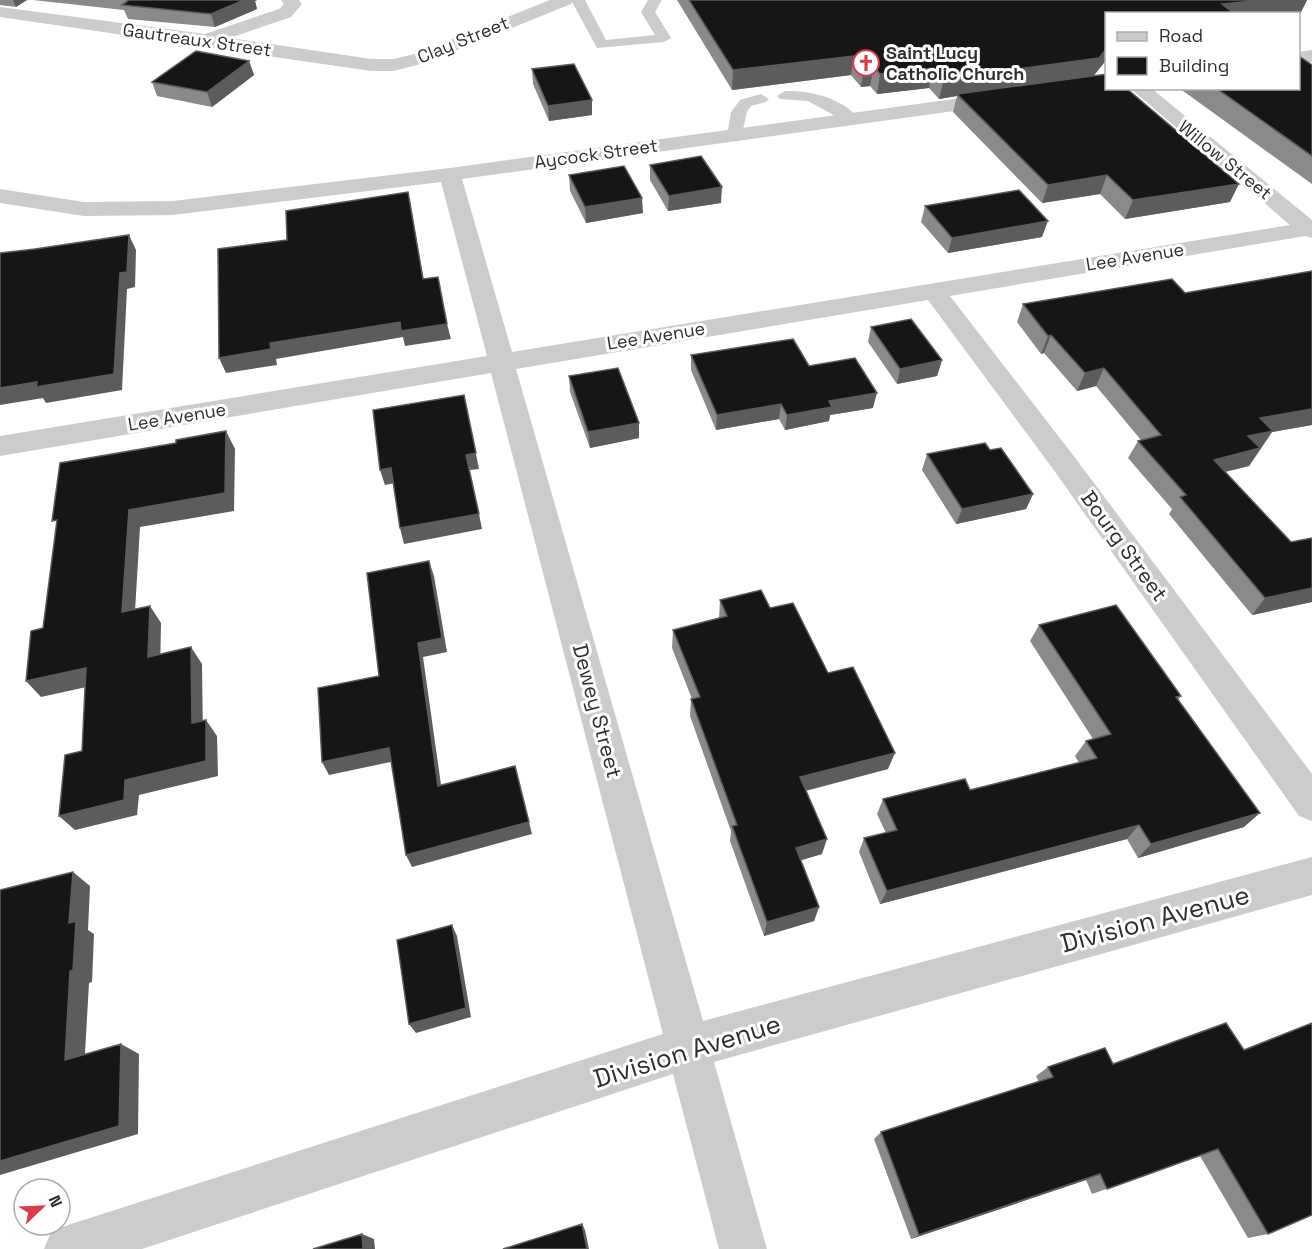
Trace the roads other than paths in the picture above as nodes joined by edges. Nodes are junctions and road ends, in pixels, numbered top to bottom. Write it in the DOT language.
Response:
graph roads {
  1 [pos="290,0"];
  2 [pos="565,0"];
  3 [pos="578,0"];
  4 [pos="655,0"];
  5 [pos="0,12"];
  6 [pos="207,40"];
  7 [pos="394,65"];
  8 [pos="1141,90"];
  9 [pos="785,96"];
  10 [pos="1014,97"];
  11 [pos="761,99"];
  12 [pos="851,119"];
  13 [pos="735,135"];
  14 [pos="450,174"];
  15 [pos="0,196"];
  16 [pos="1311,229"];
  17 [pos="933,290"];
  18 [pos="502,362"];
  19 [pos="0,446"];
  20 [pos="1312,804"];
  21 [pos="1312,876"];
  22 [pos="689,1047"];
  23 [pos="68,1249"];
  24 [pos="743,1249"];
  1 -- 6 [label="street"];
  2 -- 7 [label="street, Clay Street"];
  3 -- 4 [label="lane"];
  5 -- 6 [label="street, Gautreaux Street"];
  6 -- 7 [label="street, Gautreaux Street"];
  8 -- 16 [label="street, Willow Street"];
  9 -- 12 [label="lane"];
  10 -- 12 [label="street, Aycock Street"];
  11 -- 13 [label="lane"];
  12 -- 13 [label="street, Aycock Street"];
  13 -- 14 [label="street, Aycock Street"];
  14 -- 15 [label="street, Aycock Street"];
  14 -- 18 [label="street, Dewey Street"];
  16 -- 17 [label="street, Lee Avenue"];
  17 -- 18 [label="street, Lee Avenue"];
  17 -- 20 [label="street, Bourg Street"];
  18 -- 19 [label="street, Lee Avenue"];
  18 -- 22 [label="street, Dewey Street"];
  21 -- 22 [label="street, Division Avenue"];
  22 -- 23 [label="street, Division Avenue"];
  22 -- 24 [label="street, Dewey Street"];
}
